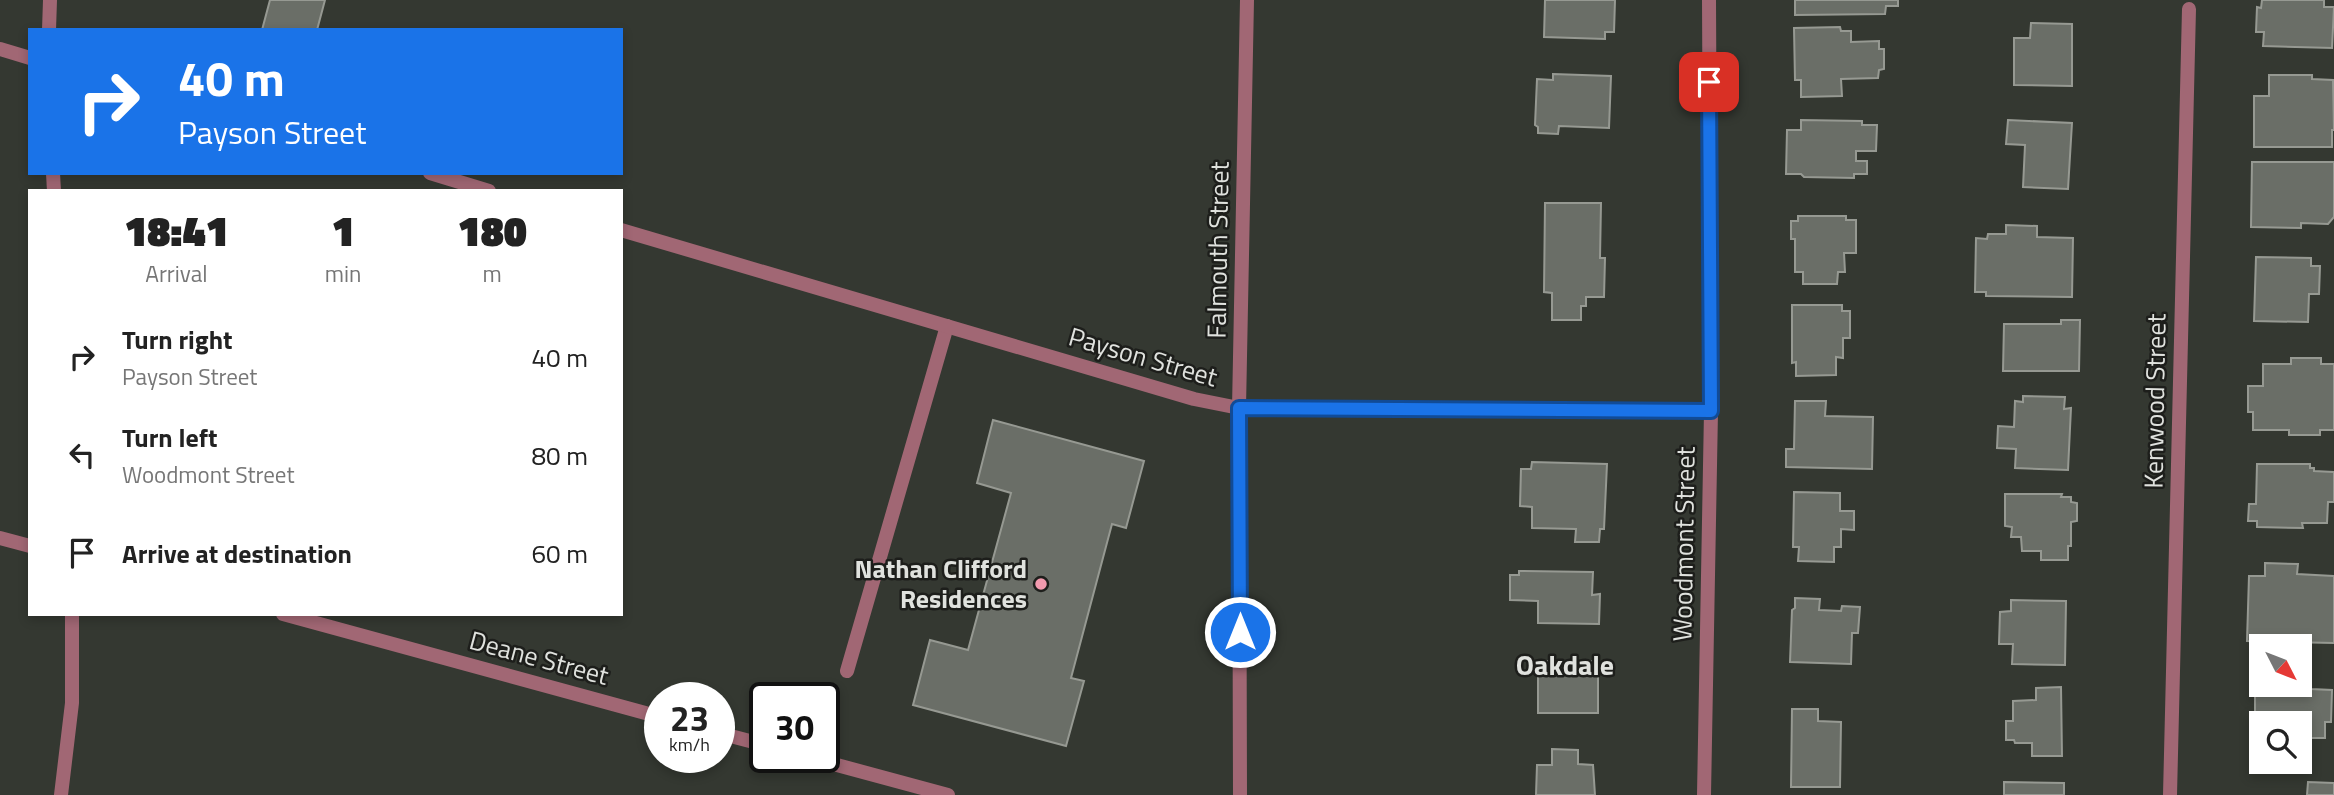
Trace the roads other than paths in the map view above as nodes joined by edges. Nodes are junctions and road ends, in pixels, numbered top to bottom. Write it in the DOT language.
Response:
graph roads {
  1 [pos="50,0"];
  2 [pos="1247,0"];
  3 [pos="1709,0"];
  4 [pos="2189,9"];
  5 [pos="49,28"];
  6 [pos="0,49"];
  7 [pos="28,57"];
  8 [pos="437,175"];
  9 [pos="482,189"];
  10 [pos="623,231"];
  11 [pos="947,326"];
  12 [pos="1239,408"];
  13 [pos="1711,411"];
  14 [pos="0,538"];
  15 [pos="28,545"];
  16 [pos="72,616"];
  17 [pos="290,616"];
  18 [pos="847,671"];
  19 [pos="644,713"];
  20 [pos="840,766"];
  21 [pos="61,795"];
  22 [pos="948,795"];
  23 [pos="1240,795"];
  24 [pos="1704,795"];
  25 [pos="2170,795"];
  1 -- 5 [label="street"];
  2 -- 12 [label="street, Falmouth Street"];
  3 -- 13 [label="street, Woodmont Street"];
  4 -- 25 [label="street, Kenwood Street"];
  6 -- 7 [label="street"];
  8 -- 9 [label="street"];
  10 -- 11 [label="street, Payson Street"];
  11 -- 12 [label="street, Payson Street"];
  11 -- 18 [label="street"];
  12 -- 13 [label="street, Payson Street"];
  12 -- 23 [label="street, Falmouth Street"];
  13 -- 24 [label="street, Woodmont Street"];
  14 -- 15 [label="street"];
  16 -- 21 [label="street"];
  17 -- 19 [label="street, Deane Street"];
  20 -- 22 [label="street"];
}
